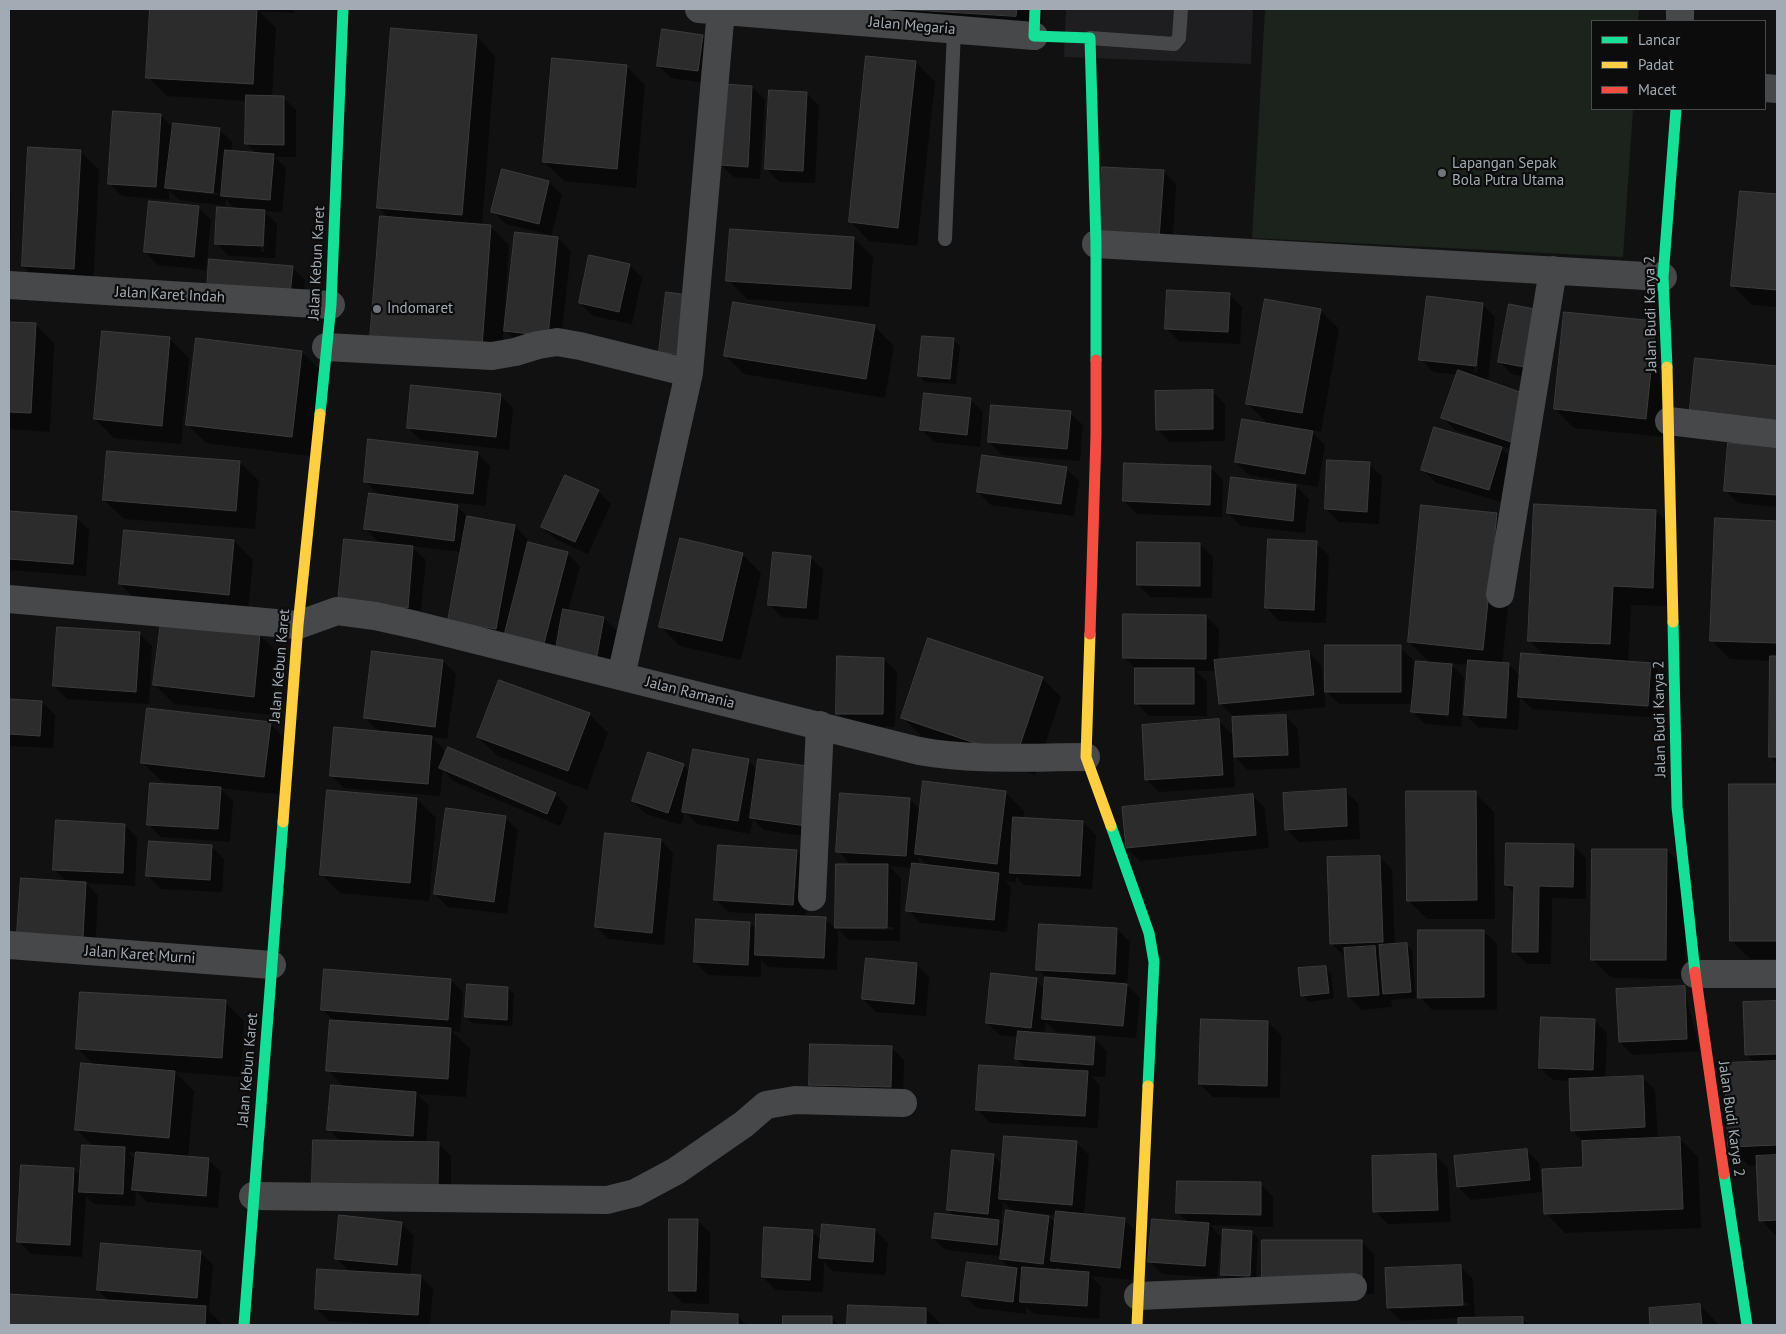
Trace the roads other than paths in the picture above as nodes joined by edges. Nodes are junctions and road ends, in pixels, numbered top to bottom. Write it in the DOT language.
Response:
graph roads {
  1 [pos="343,9"];
  2 [pos="710,9"];
  3 [pos="1035,9"];
  4 [pos="1180,9"];
  5 [pos="954,30"];
  6 [pos="1034,36"];
  7 [pos="1090,38"];
  8 [pos="1676,110"];
  9 [pos="944,240"];
  10 [pos="1096,244"];
  11 [pos="1553,270"];
  12 [pos="1663,277"];
  13 [pos="9,285"];
  14 [pos="331,305"];
  15 [pos="326,347"];
  16 [pos="689,373"];
  17 [pos="1669,421"];
  18 [pos="1777,434"];
  19 [pos="1500,594"];
  20 [pos="9,599"];
  21 [pos="298,625"];
  22 [pos="621,676"];
  23 [pos="820,725"];
  24 [pos="1086,757"];
  25 [pos="812,898"];
  26 [pos="9,945"];
  27 [pos="272,965"];
  28 [pos="1696,974"];
  29 [pos="1777,974"];
  30 [pos="903,1103"];
  31 [pos="253,1196"];
  32 [pos="1353,1287"];
  33 [pos="1138,1296"];
  34 [pos="244,1325"];
  35 [pos="1137,1325"];
  36 [pos="1747,1325"];
  1 -- 14 [label="street, Jalan Kebun Karet"];
  2 -- 5 [label="street, Jalan Megaria"];
  2 -- 16 [label="street"];
  3 -- 6 [label="street"];
  4 -- 7 [label="lane"];
  5 -- 6 [label="street, Jalan Megaria"];
  5 -- 9 [label="lane"];
  6 -- 7 [label="street"];
  7 -- 10 [label="street"];
  8 -- 12 [label="street, Jalan Budi Karya 2"];
  10 -- 11 [label="street"];
  10 -- 24 [label="street"];
  11 -- 12 [label="street"];
  11 -- 19 [label="street"];
  12 -- 17 [label="street, Jalan Budi Karya 2"];
  13 -- 14 [label="street, Jalan Karet Indah"];
  14 -- 15 [label="street, Jalan Kebun Karet"];
  15 -- 16 [label="street"];
  15 -- 21 [label="street, Jalan Kebun Karet"];
  16 -- 22 [label="street"];
  17 -- 18 [label="street"];
  17 -- 28 [label="street, Jalan Budi Karya 2"];
  20 -- 21 [label="street"];
  21 -- 22 [label="street, Jalan Ramania"];
  21 -- 27 [label="street, Jalan Kebun Karet"];
  22 -- 23 [label="street, Jalan Ramania"];
  23 -- 24 [label="street, Jalan Ramania"];
  23 -- 25 [label="street"];
  24 -- 33 [label="street"];
  26 -- 27 [label="street, Jalan Karet Murni"];
  27 -- 31 [label="street, Jalan Kebun Karet"];
  28 -- 29 [label="street"];
  28 -- 36 [label="street, Jalan Budi Karya 2"];
  30 -- 31 [label="street"];
  31 -- 34 [label="street, Jalan Kebun Karet"];
  32 -- 33 [label="street"];
  33 -- 35 [label="street"];
}
